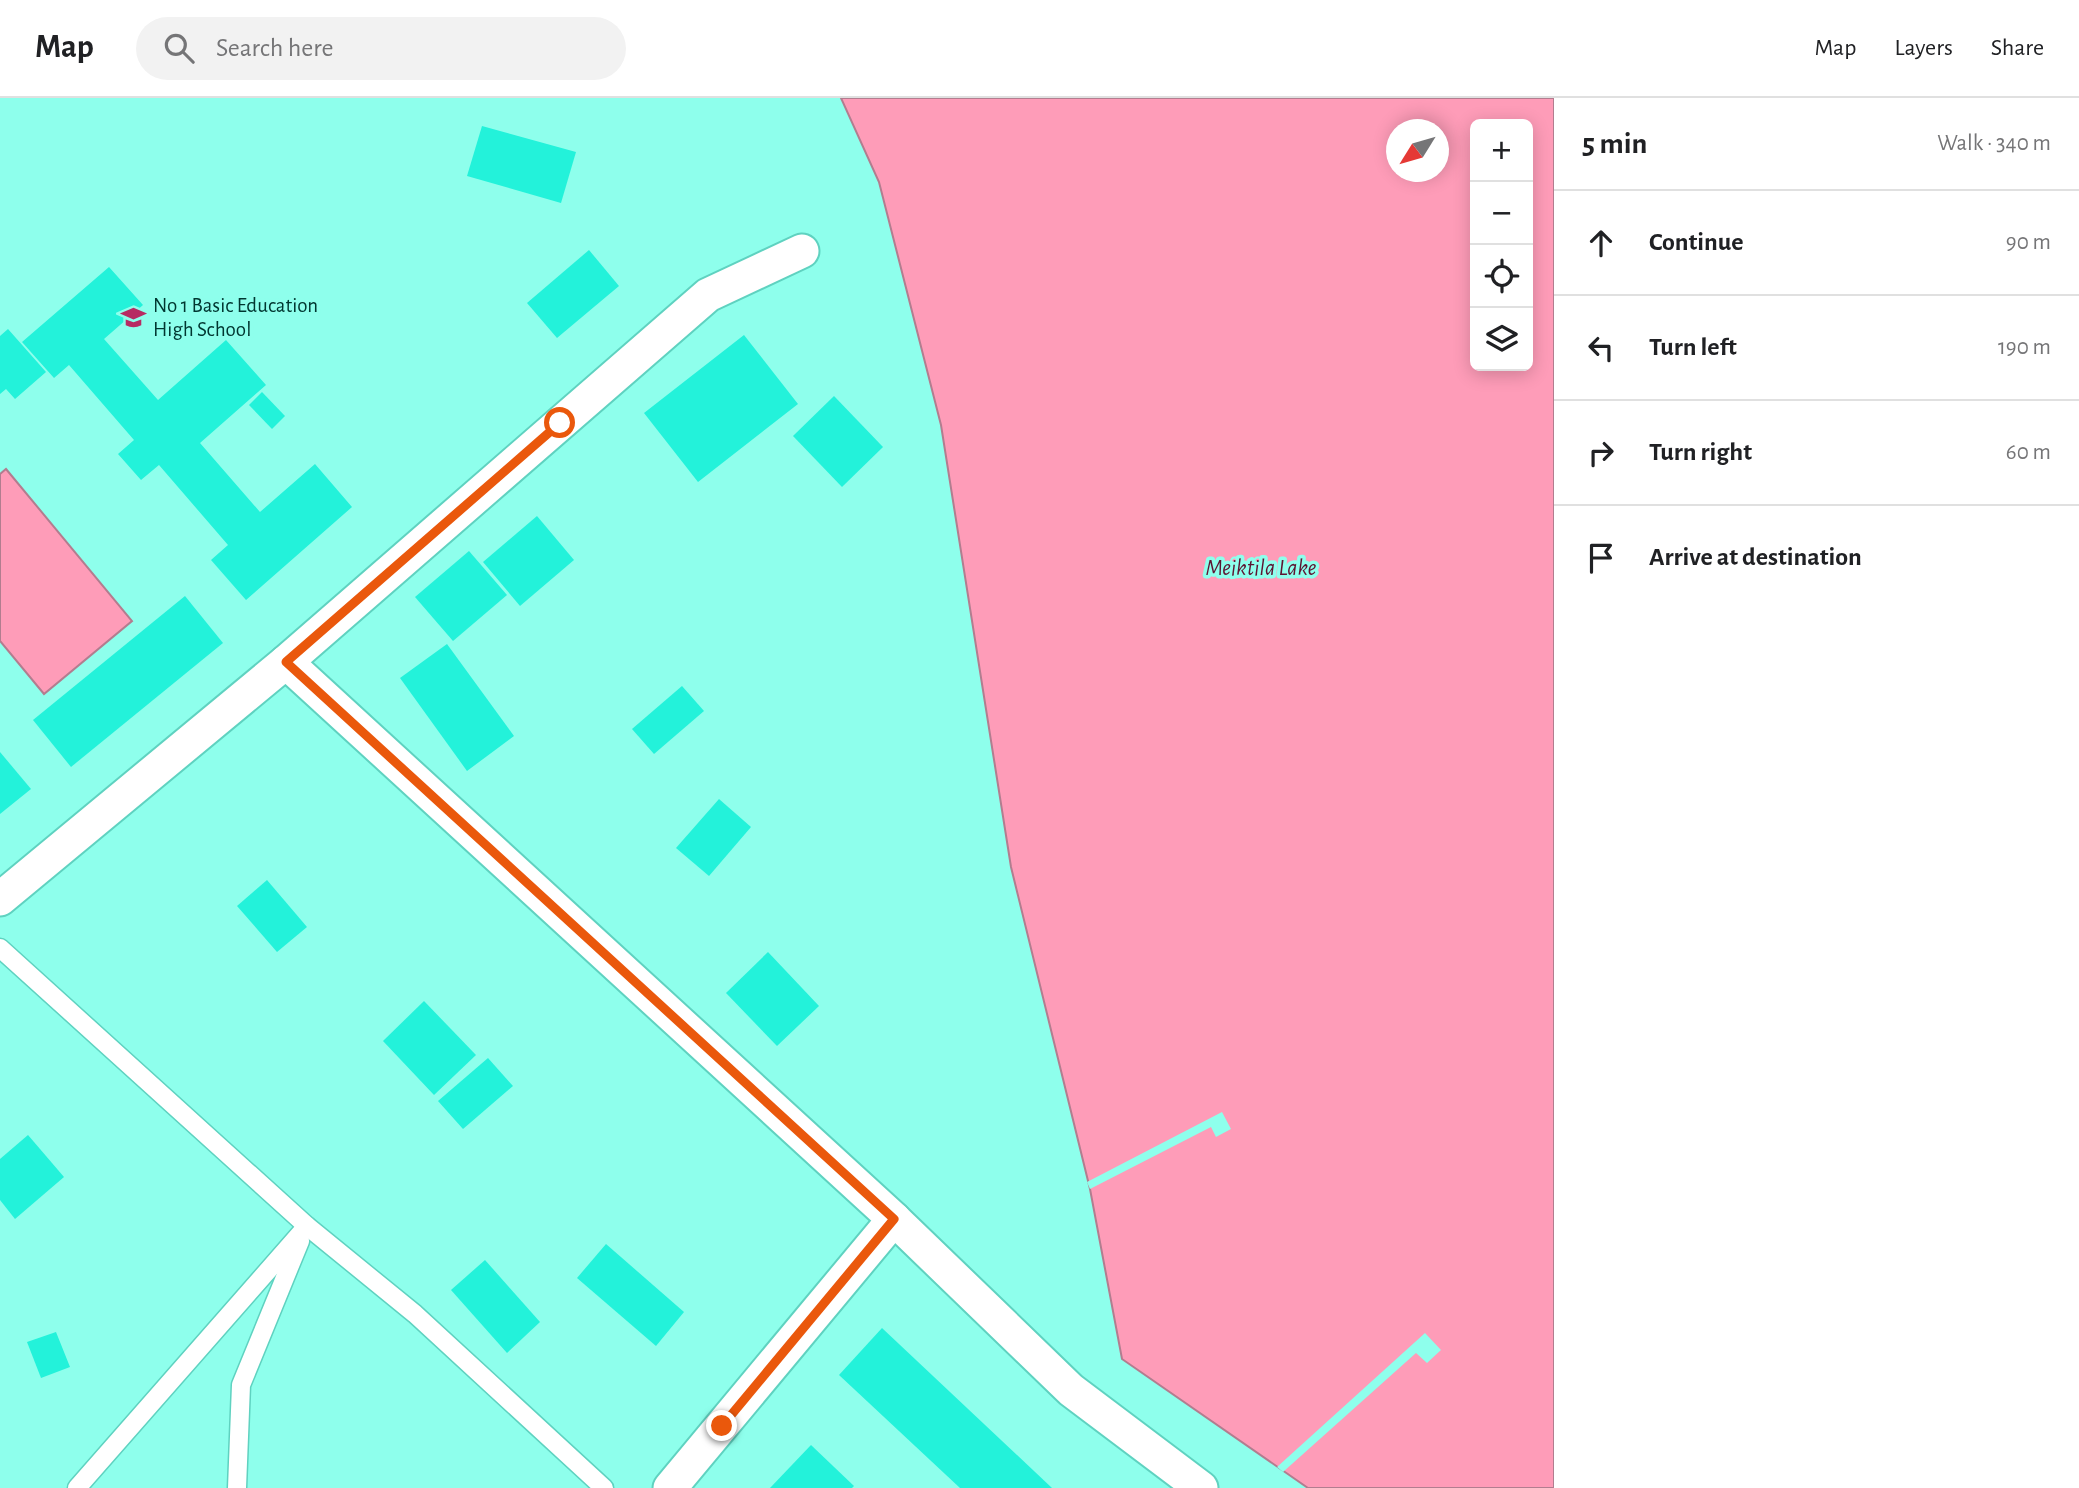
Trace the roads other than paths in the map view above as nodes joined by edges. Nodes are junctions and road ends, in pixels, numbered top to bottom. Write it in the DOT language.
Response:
graph roads {
  1 [pos="802,251"];
  2 [pos="286,662"];
  3 [pos="0,899"];
  4 [pos="0,948"];
  5 [pos="894,1219"];
  6 [pos="307,1226"];
  7 [pos="77,1488"];
  8 [pos="237,1488"];
  9 [pos="604,1488"];
  10 [pos="670,1488"];
  11 [pos="1201,1488"];
  1 -- 2 [label="street"];
  2 -- 3 [label="street"];
  2 -- 5 [label="street"];
  4 -- 6 [label="lane"];
  5 -- 10 [label="street"];
  5 -- 11 [label="street"];
  6 -- 7 [label="lane"];
  6 -- 8 [label="lane"];
  6 -- 9 [label="lane"];
}
